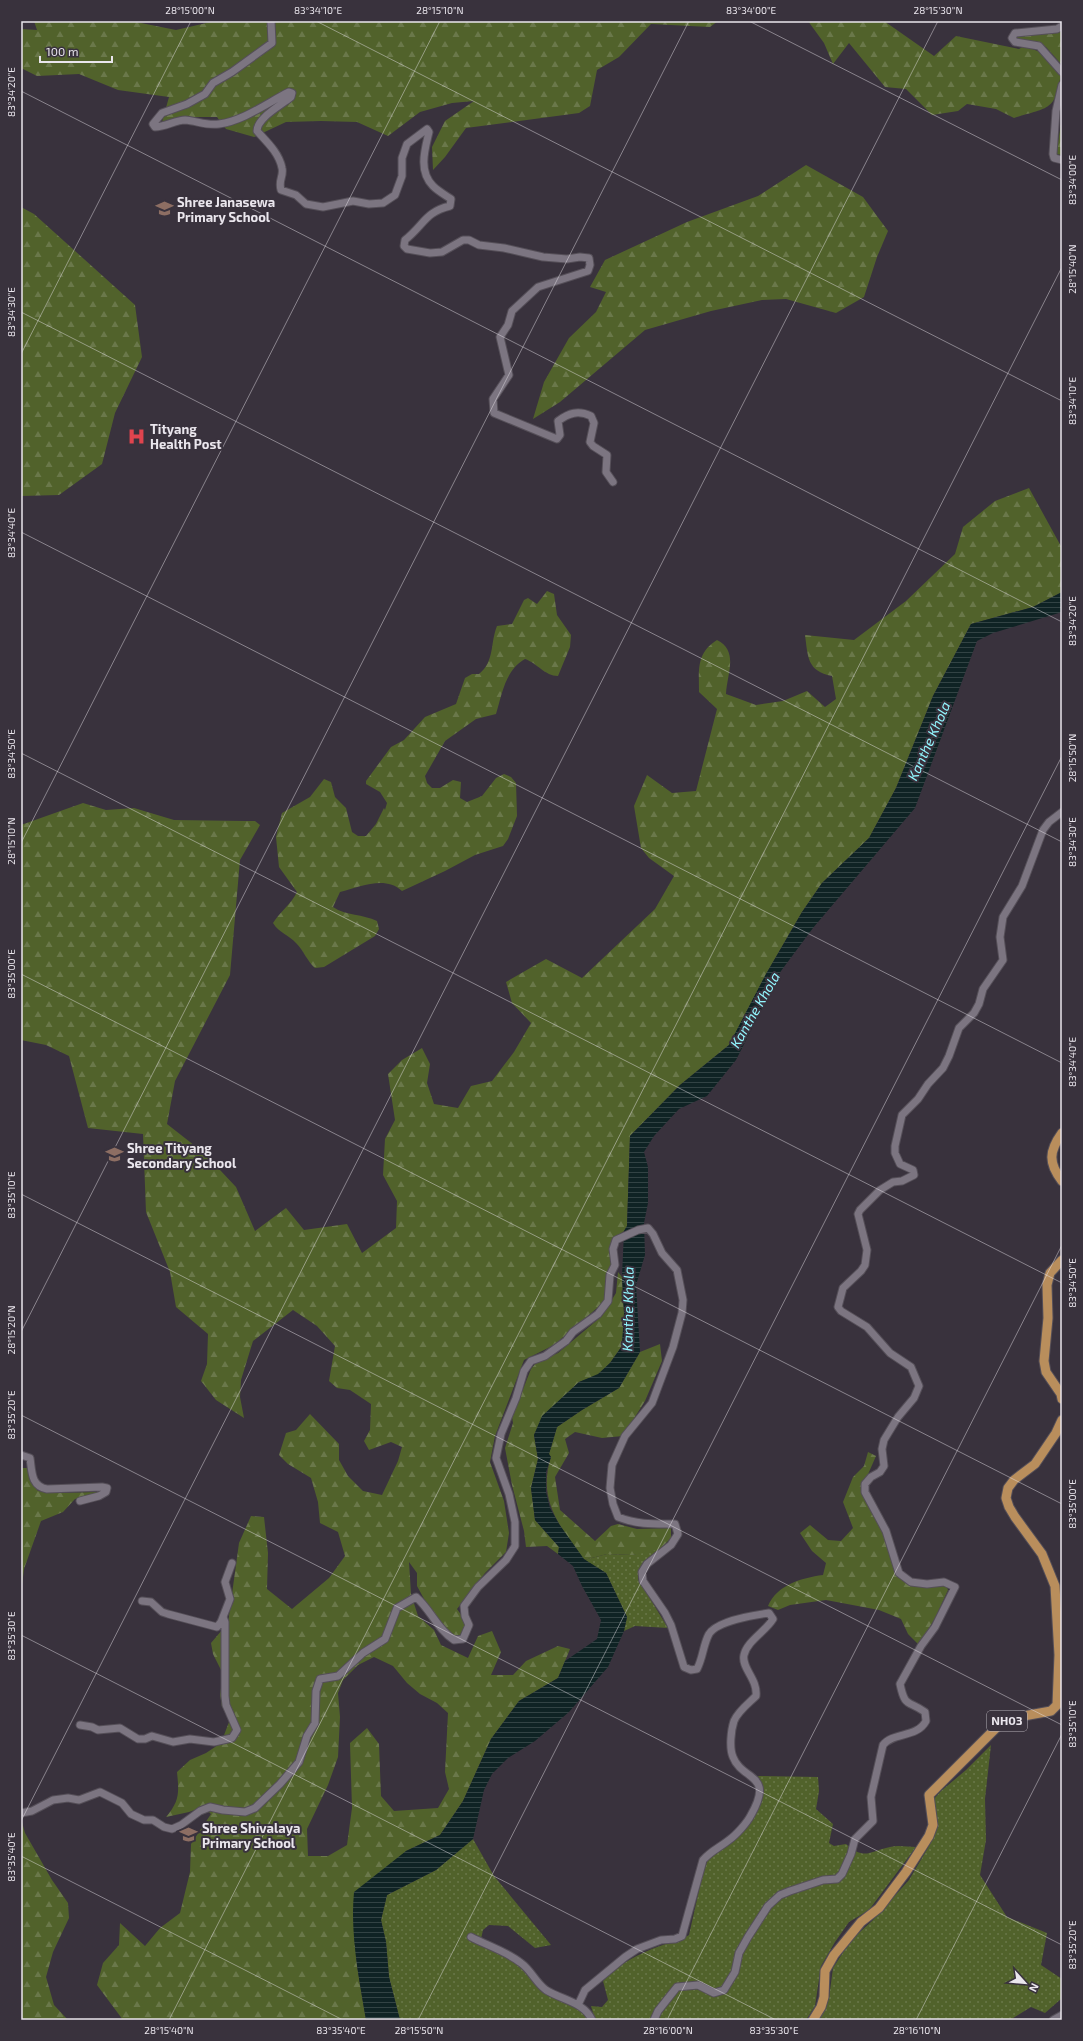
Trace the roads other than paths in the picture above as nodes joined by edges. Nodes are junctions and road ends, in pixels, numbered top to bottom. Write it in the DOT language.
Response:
graph roads {
  1 [pos="271,21"];
  2 [pos="1062,26"];
  3 [pos="1062,72"];
  4 [pos="1062,85"];
  5 [pos="1062,160"];
  6 [pos="613,482"];
  7 [pos="1062,812"];
  8 [pos="1062,1133"];
  9 [pos="1062,1181"];
  10 [pos="1062,1260"];
  11 [pos="1062,1399"];
  12 [pos="1062,1420"];
  13 [pos="21,1454"];
  14 [pos="80,1501"];
  15 [pos="232,1563"];
  16 [pos="142,1601"];
  17 [pos="223,1617"];
  18 [pos="80,1725"];
  19 [pos="21,1813"];
  20 [pos="471,1937"];
  21 [pos="578,2005"];
  22 [pos="1062,2015"];
  23 [pos="592,2020"];
  24 [pos="654,2020"];
  25 [pos="813,2020"];
  26 [pos="1053,2020"];
  1 -- 6 [label="street"];
  2 -- 3 [label="street"];
  4 -- 5 [label="street"];
  7 -- 24 [label="street"];
  8 -- 9 [label="main road"];
  10 -- 11 [label="main road"];
  12 -- 25 [label="main road, NH03"];
  13 -- 14 [label="street"];
  15 -- 17 [label="street"];
  16 -- 17 [label="street"];
  17 -- 18 [label="street"];
  19 -- 21 [label="street"];
  20 -- 21 [label="street"];
  21 -- 23 [label="street"];
  22 -- 26 [label="street"];
}
